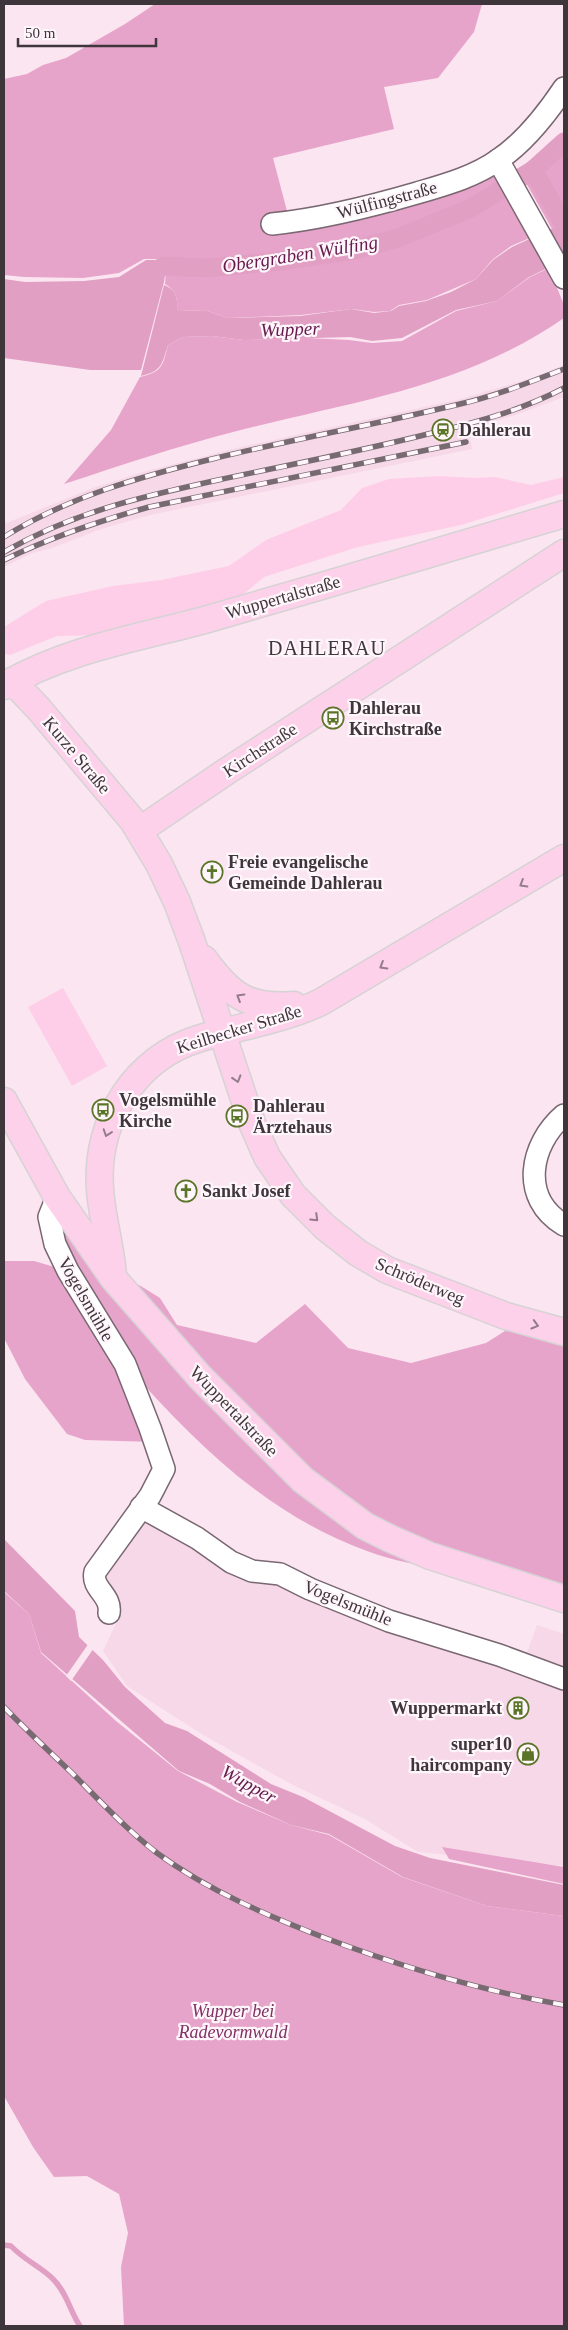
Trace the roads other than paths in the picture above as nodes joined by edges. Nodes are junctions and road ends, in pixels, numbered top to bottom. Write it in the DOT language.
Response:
graph roads {
  1 [pos="564,88"];
  2 [pos="500,165"];
  3 [pos="272,224"];
  4 [pos="564,278"];
  5 [pos="564,514"];
  6 [pos="564,553"];
  7 [pos="8,684"];
  8 [pos="140,830"];
  9 [pos="564,858"];
  10 [pos="192,942"];
  11 [pos="321,1002"];
  12 [pos="221,1032"];
  13 [pos="4,1101"];
  14 [pos="564,1114"];
  15 [pos="57,1197"];
  16 [pos="564,1225"];
  17 [pos="114,1279"];
  18 [pos="564,1332"];
  19 [pos="142,1507"];
  20 [pos="564,1599"];
  21 [pos="109,1613"];
  22 [pos="564,1678"];
  1 -- 2 [label="street, Wülfingstraße"];
  2 -- 3 [label="street, Wülfingstraße"];
  2 -- 4 [label="street"];
  5 -- 7 [label="main road, Wuppertalstraße"];
  6 -- 8 [label="main road, Kirchstraße"];
  7 -- 8 [label="main road, Kurze Straße"];
  8 -- 10 [label="main road"];
  9 -- 11 [label="main road, Keilbecker Straße, one-way"];
  11 -- 10 [label="main road, Keilbecker Straße, one-way"];
  10 -- 12 [label="main road"];
  11 -- 12 [label="main road, Keilbecker Straße"];
  12 -- 17 [label="main road, Keilbecker Straße, one-way"];
  12 -- 18 [label="main road, Schröderweg, one-way"];
  13 -- 15 [label="main road, Wuppertalstraße"];
  14 -- 16 [label="street"];
  15 -- 17 [label="main road, Wuppertalstraße"];
  15 -- 19 [label="street, Vogelsmühle"];
  17 -- 20 [label="main road, Wuppertalstraße"];
  19 -- 21 [label="street, Vogelsmühle"];
  19 -- 22 [label="street, Vogelsmühle"];
}
